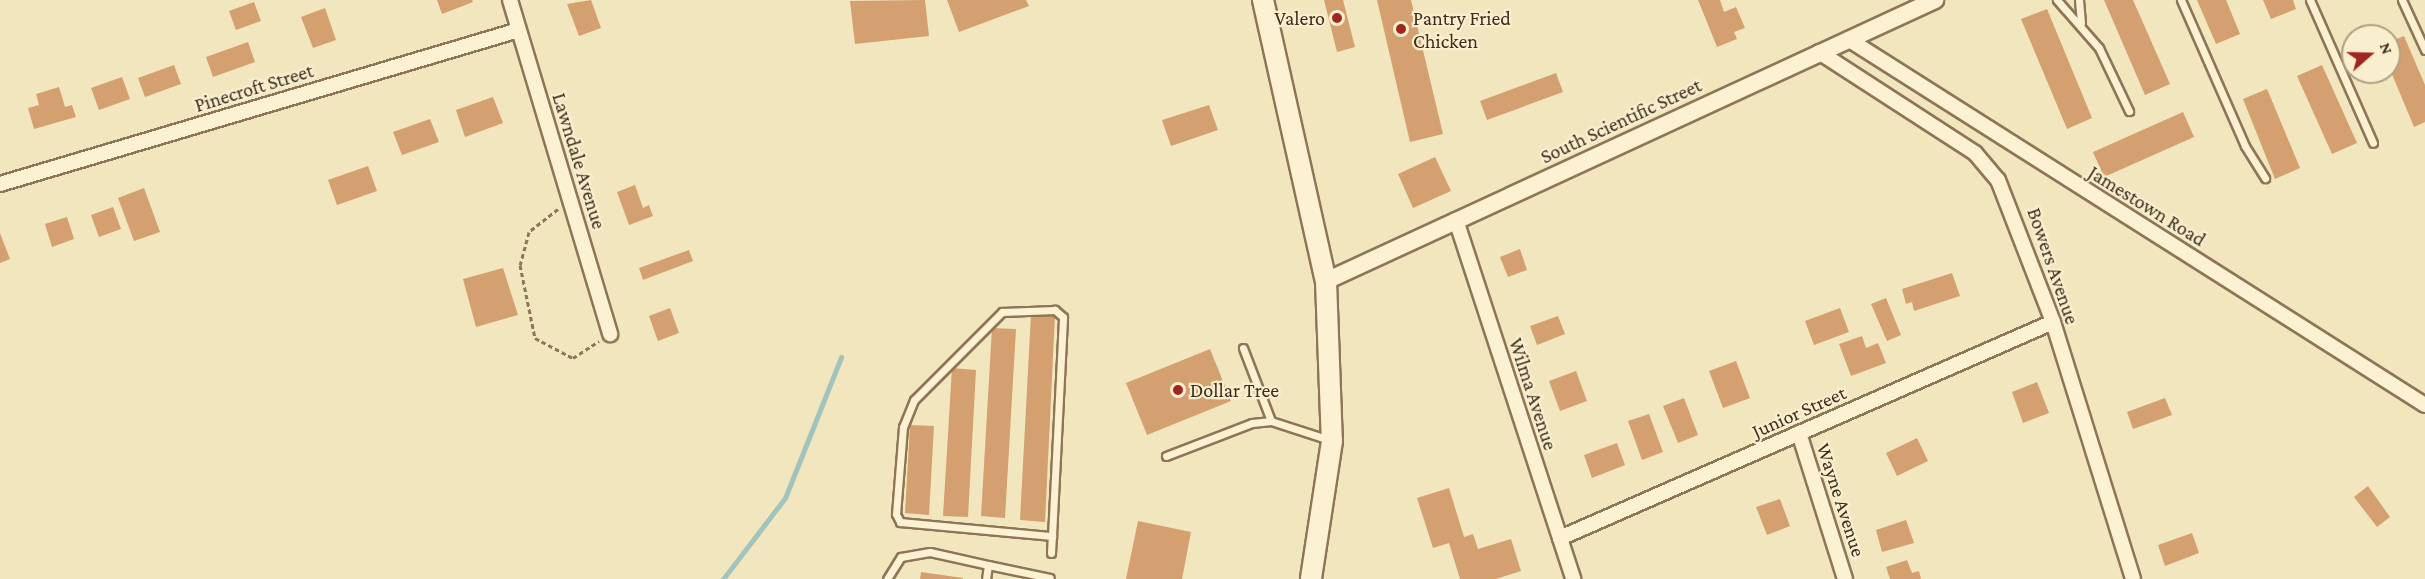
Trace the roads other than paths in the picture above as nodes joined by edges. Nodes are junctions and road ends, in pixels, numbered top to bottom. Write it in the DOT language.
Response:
graph roads {
  1 [pos="510,0"];
  2 [pos="1263,0"];
  3 [pos="1935,0"];
  4 [pos="2057,0"];
  5 [pos="2079,0"];
  6 [pos="2181,0"];
  7 [pos="2310,0"];
  8 [pos="2402,0"];
  9 [pos="2081,23"];
  10 [pos="519,30"];
  11 [pos="1848,39"];
  12 [pos="2425,50"];
  13 [pos="1819,52"];
  14 [pos="2129,111"];
  15 [pos="2373,143"];
  16 [pos="2265,178"];
  17 [pos="0,184"];
  18 [pos="1456,220"];
  19 [pos="1326,281"];
  20 [pos="2053,321"];
  21 [pos="610,334"];
  22 [pos="1243,348"];
  23 [pos="2425,405"];
  24 [pos="1271,421"];
  25 [pos="1799,433"];
  26 [pos="1332,441"];
  27 [pos="1166,456"];
  28 [pos="1052,536"];
  29 [pos="1560,538"];
  30 [pos="1051,554"];
  31 [pos="987,565"];
  32 [pos="1050,578"];
  33 [pos="887,579"];
  34 [pos="986,579"];
  35 [pos="1311,579"];
  36 [pos="1573,579"];
  37 [pos="1845,579"];
  38 [pos="2133,579"];
  1 -- 10 [label="street, Lawndale Avenue"];
  2 -- 19 [label="main road"];
  3 -- 11 [label="street, South Scientific Street"];
  4 -- 9 [label="lane"];
  5 -- 9 [label="lane"];
  6 -- 16 [label="lane"];
  7 -- 15 [label="lane"];
  8 -- 12 [label="lane"];
  9 -- 14 [label="lane"];
  10 -- 17 [label="street, Pinecroft Street"];
  10 -- 21 [label="street, Lawndale Avenue"];
  11 -- 13 [label="street, South Scientific Street"];
  11 -- 23 [label="street, Jamestown Road"];
  13 -- 18 [label="street, South Scientific Street"];
  13 -- 20 [label="street, Bowers Avenue"];
  18 -- 19 [label="street, South Scientific Street"];
  18 -- 29 [label="street, Wilma Avenue"];
  19 -- 26 [label="main road"];
  20 -- 25 [label="street, Junior Street"];
  20 -- 38 [label="street, Bowers Avenue"];
  22 -- 24 [label="lane"];
  24 -- 26 [label="lane"];
  24 -- 27 [label="lane"];
  25 -- 29 [label="street, Junior Street"];
  25 -- 37 [label="street, Wayne Avenue"];
  26 -- 35 [label="main road"];
  28 -- 28 [label="lane"];
  28 -- 30 [label="lane"];
  29 -- 36 [label="street, Wilma Avenue"];
  31 -- 32 [label="lane"];
  31 -- 33 [label="lane"];
  31 -- 34 [label="lane"];
}
